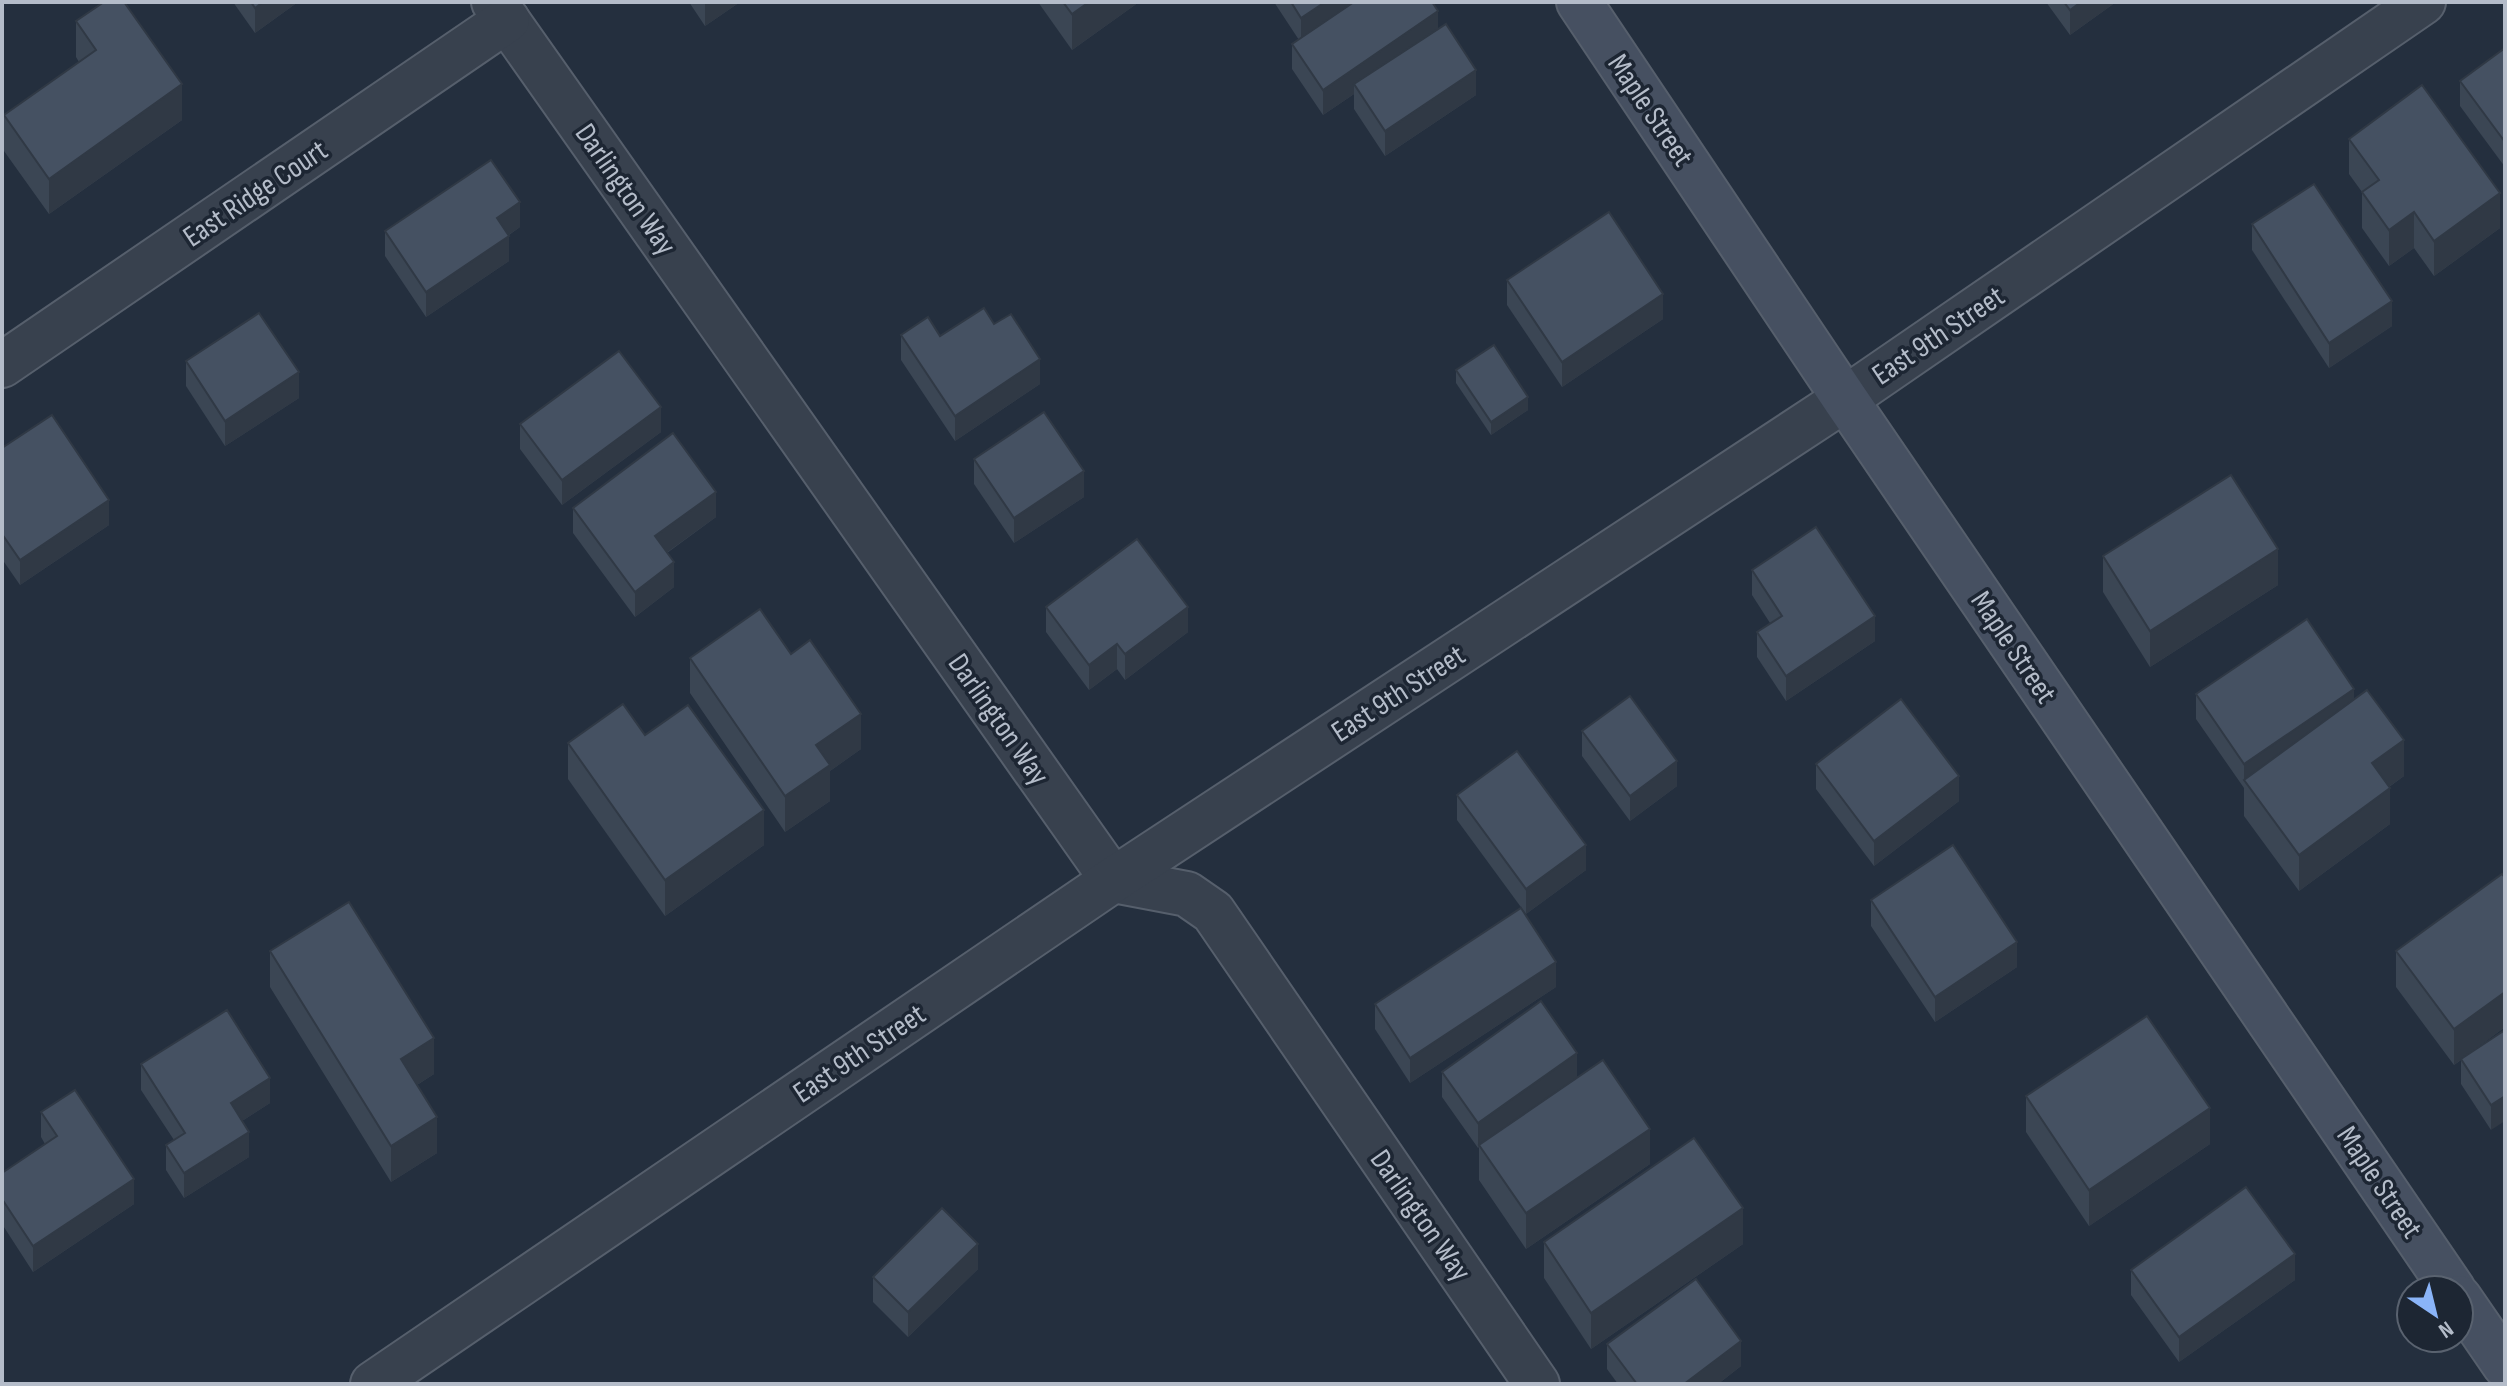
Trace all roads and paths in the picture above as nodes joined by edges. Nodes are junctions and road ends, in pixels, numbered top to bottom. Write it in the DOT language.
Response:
graph roads {
  1 [pos="1579,2"];
  2 [pos="2423,2"];
  3 [pos="501,11"];
  4 [pos="2,365"];
  5 [pos="1845,399"];
  6 [pos="1113,880"];
  7 [pos="2442,1274"];
  8 [pos="2475,1321"];
  9 [pos="2505,1365"];
  10 [pos="373,1384"];
  11 [pos="1537,1384"];
  1 -- 5 [label="main road, Maple Street"];
  2 -- 5 [label="street, East 9th Street"];
  3 -- 4 [label="street, East Ridge Court"];
  3 -- 6 [label="street, Darlington Way"];
  5 -- 6 [label="street, East 9th Street"];
  5 -- 7 [label="main road, Maple Street"];
  6 -- 10 [label="street, East 9th Street"];
  6 -- 11 [label="street, Darlington Way"];
  8 -- 9 [label="main road"];
}
